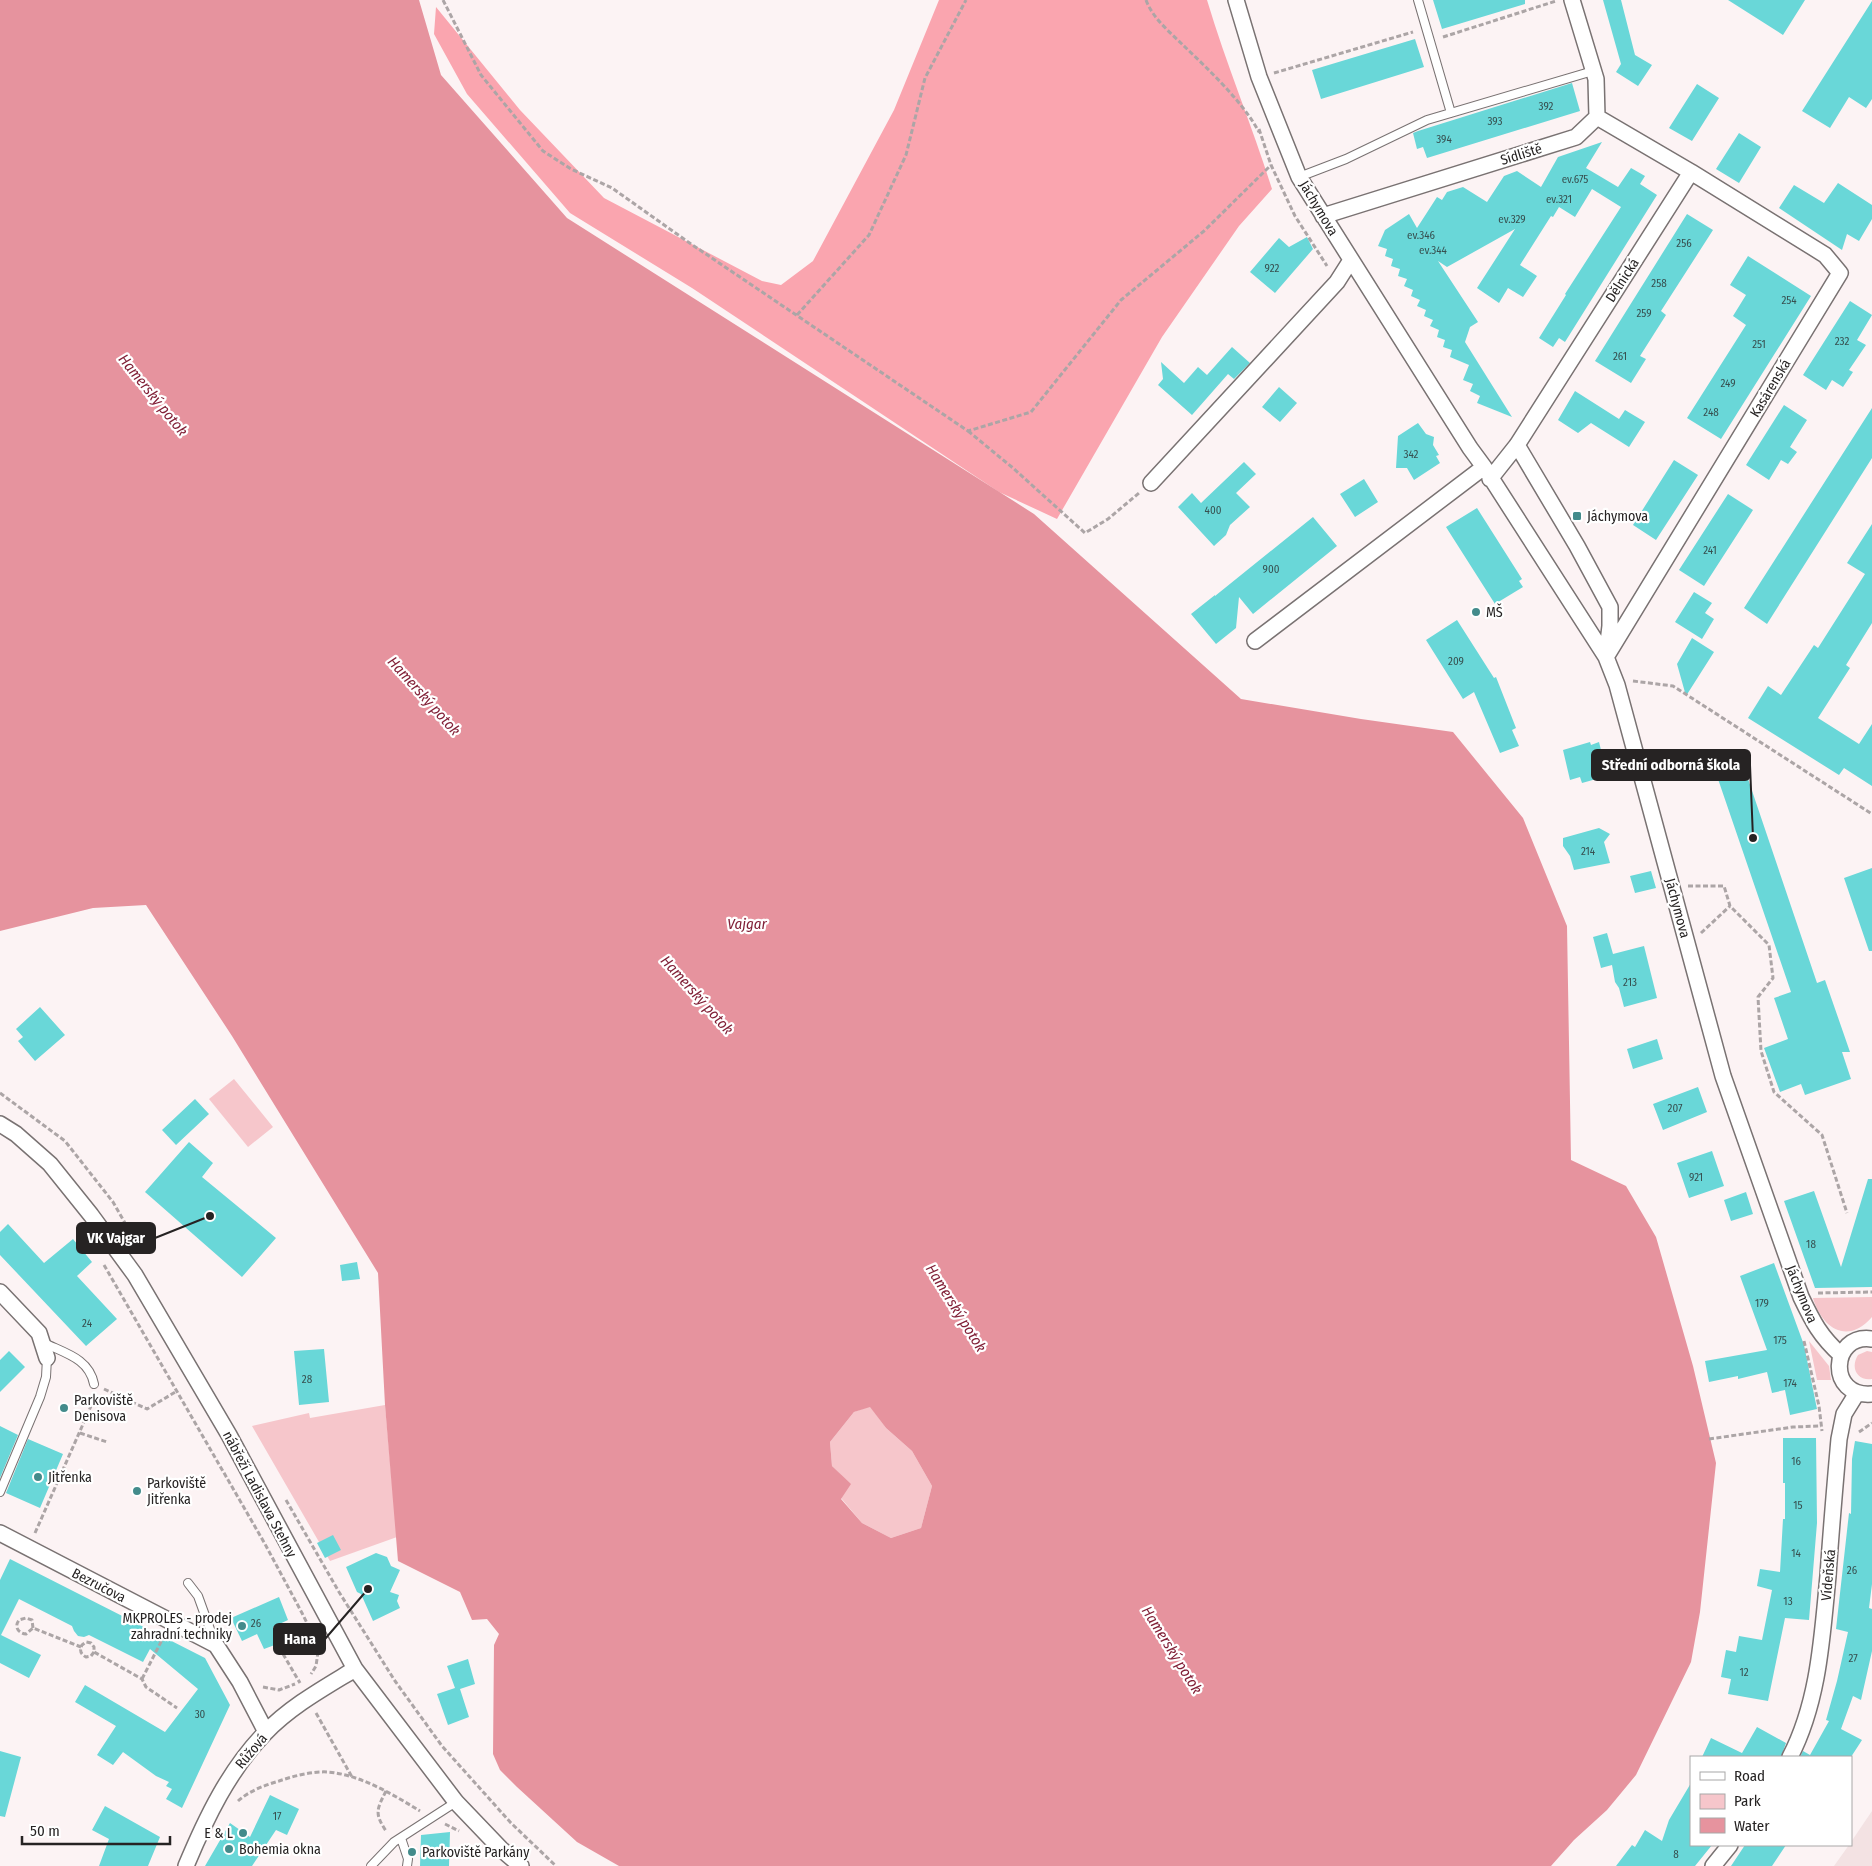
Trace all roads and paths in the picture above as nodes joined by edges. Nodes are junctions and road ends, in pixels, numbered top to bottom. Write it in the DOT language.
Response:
graph roads {
  1 [pos="443,0"];
  2 [pos="966,0"];
  3 [pos="1146,0"];
  4 [pos="1236,0"];
  5 [pos="1418,0"];
  6 [pos="1559,0"];
  7 [pos="1572,0"];
  8 [pos="1413,32"];
  9 [pos="1430,42"];
  10 [pos="1593,71"];
  11 [pos="1273,74"];
  12 [pos="1450,113"];
  13 [pos="1596,117"];
  14 [pos="1262,139"];
  15 [pos="1691,172"];
  16 [pos="1299,177"];
  17 [pos="1323,216"];
  18 [pos="1350,260"];
  19 [pos="1337,282"];
  20 [pos="797,315"];
  21 [pos="968,431"];
  22 [pos="1517,446"];
  23 [pos="1487,473"];
  24 [pos="1151,483"];
  25 [pos="1255,642"];
  26 [pos="1606,657"];
  27 [pos="1634,681"];
  28 [pos="1872,814"];
  29 [pos="1685,886"];
  30 [pos="1730,906"];
  31 [pos="1698,935"];
  32 [pos="0,1124"];
  33 [pos="1847,1213"];
  34 [pos="101,1260"];
  35 [pos="0,1292"];
  36 [pos="1872,1292"];
  37 [pos="1812,1294"];
  38 [pos="1872,1339"];
  39 [pos="1804,1340"];
  40 [pos="42,1342"];
  41 [pos="1841,1355"];
  42 [pos="47,1358"];
  43 [pos="94,1384"];
  44 [pos="178,1391"];
  45 [pos="1865,1394"];
  46 [pos="80,1412"];
  47 [pos="87,1415"];
  48 [pos="80,1433"];
  49 [pos="1709,1438"];
  50 [pos="108,1442"];
  51 [pos="0,1492"];
  52 [pos="0,1533"];
  53 [pos="30,1541"];
  54 [pos="188,1583"];
  55 [pos="340,1592"];
  56 [pos="33,1628"];
  57 [pos="166,1633"];
  58 [pos="216,1645"];
  59 [pos="81,1647"];
  60 [pos="94,1652"];
  61 [pos="283,1654"];
  62 [pos="355,1669"];
  63 [pos="142,1679"];
  64 [pos="299,1682"];
  65 [pos="260,1686"];
  66 [pos="307,1698"];
  67 [pos="177,1708"];
  68 [pos="266,1732"];
  69 [pos="1791,1756"];
  70 [pos="353,1778"];
  71 [pos="456,1802"];
  72 [pos="234,1807"];
  73 [pos="398,1840"];
  74 [pos="1729,1846"];
  75 [pos="552,1862"];
  76 [pos="186,1866"];
  77 [pos="371,1866"];
  78 [pos="406,1866"];
  79 [pos="521,1866"];
  80 [pos="549,1866"];
  81 [pos="556,1866"];
  82 [pos="1713,1866"];
  1 -- 20 [label="path"];
  2 -- 20 [label="path"];
  3 -- 14 [label="path"];
  4 -- 16 [label="street, Jáchymova"];
  5 -- 9 [label="lane"];
  6 -- 9 [label="path"];
  7 -- 10 [label="street"];
  8 -- 11 [label="path"];
  9 -- 12 [label="lane"];
  10 -- 12 [label="lane"];
  10 -- 13 [label="street"];
  12 -- 16 [label="lane"];
  13 -- 15 [label="street"];
  13 -- 17 [label="street, Sídliště"];
  15 -- 22 [label="street, Dělnická"];
  15 -- 26 [label="street, Kasárenská"];
  16 -- 17 [label="street, Jáchymova"];
  17 -- 18 [label="street, Jáchymova"];
  18 -- 19 [label="street"];
  18 -- 23 [label="street, Jáchymova"];
  19 -- 21 [label="path"];
  19 -- 24 [label="street"];
  20 -- 21 [label="path"];
  21 -- 24 [label="path"];
  22 -- 23 [label="street, Dělnická"];
  22 -- 26 [label="street"];
  23 -- 25 [label="street, Dělnická"];
  23 -- 26 [label="street, Jáchymova"];
  26 -- 41 [label="street, Jáchymova"];
  27 -- 28 [label="path"];
  29 -- 30 [label="path"];
  30 -- 31 [label="path"];
  30 -- 33 [label="path"];
  32 -- 62 [label="street, nábřeží Ladislava Stehny"];
  34 -- 44 [label="path"];
  35 -- 40 [label="street"];
  36 -- 37 [label="path"];
  38 -- 41 [label="street"];
  39 -- 49 [label="path"];
  40 -- 42 [label="street"];
  40 -- 43 [label="lane"];
  41 -- 45 [label="street, Vídeňská"];
  42 -- 51 [label="lane"];
  43 -- 44 [label="path"];
  43 -- 47 [label="path"];
  44 -- 64 [label="path"];
  45 -- 69 [label="street, Vídeňská"];
  46 -- 47 [label="path"];
  47 -- 48 [label="path"];
  48 -- 50 [label="path"];
  48 -- 53 [label="path"];
  52 -- 58 [label="street, Bezručova"];
  54 -- 58 [label="lane"];
  55 -- 75 [label="path"];
  56 -- 56 [label="path"];
  56 -- 59 [label="path"];
  57 -- 63 [label="path"];
  58 -- 68 [label="street, Bezručova"];
  59 -- 60 [label="path"];
  59 -- 60 [label="path"];
  60 -- 63 [label="path"];
  61 -- 64 [label="path"];
  62 -- 66 [label="street, Růžová"];
  62 -- 71 [label="street, nábřeží Ladislava Stehny"];
  63 -- 67 [label="path"];
  64 -- 65 [label="path"];
  66 -- 68 [label="street, Růžová"];
  66 -- 70 [label="path"];
  68 -- 76 [label="street, Růžová"];
  70 -- 72 [label="path"];
  70 -- 73 [label="path"];
  71 -- 73 [label="lane"];
  71 -- 79 [label="street, nábřeží Ladislava Stehny"];
  73 -- 77 [label="lane"];
  73 -- 78 [label="lane"];
  74 -- 82 [label="street"];
  75 -- 80 [label="path"];
  75 -- 81 [label="path"];
}
